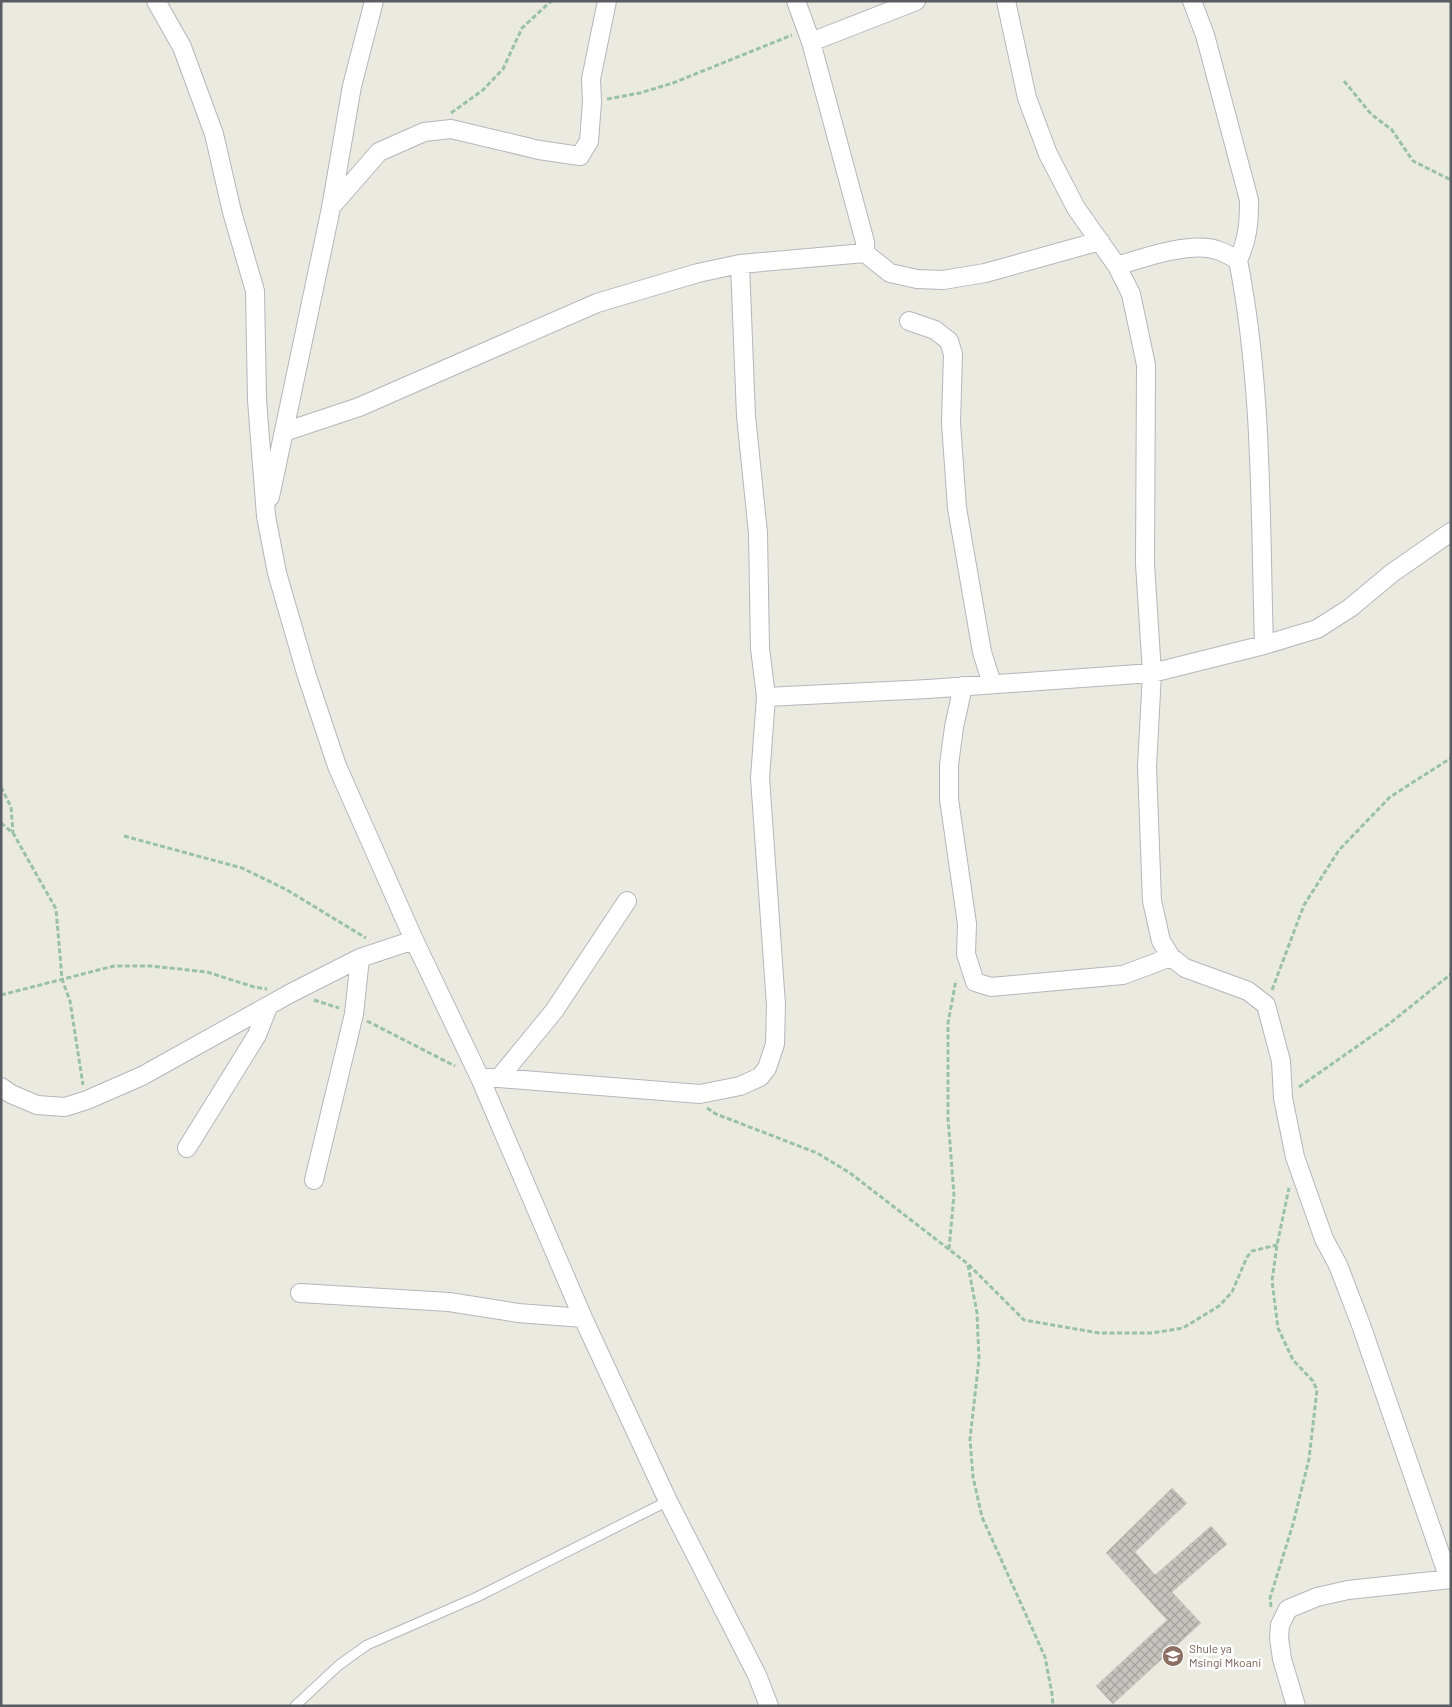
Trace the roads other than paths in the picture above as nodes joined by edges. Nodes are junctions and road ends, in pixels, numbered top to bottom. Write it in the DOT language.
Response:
graph roads {
  1 [pos="156,1"];
  2 [pos="374,1"];
  3 [pos="607,1"];
  4 [pos="796,1"];
  5 [pos="916,1"];
  6 [pos="1006,1"];
  7 [pos="1192,1"];
  8 [pos="808,36"];
  9 [pos="331,208"];
  10 [pos="1100,241"];
  11 [pos="865,253"];
  12 [pos="1238,260"];
  13 [pos="740,264"];
  14 [pos="1117,266"];
  15 [pos="908,321"];
  16 [pos="284,432"];
  17 [pos="266,516"];
  18 [pos="1451,532"];
  19 [pos="1264,645"];
  20 [pos="1152,673"];
  21 [pos="992,684"];
  22 [pos="963,686"];
  23 [pos="766,697"];
  24 [pos="627,901"];
  25 [pos="414,940"];
  26 [pos="1171,957"];
  27 [pos="360,958"];
  28 [pos="268,1007"];
  29 [pos="480,1078"];
  30 [pos="499,1078"];
  31 [pos="1,1087"];
  32 [pos="187,1148"];
  33 [pos="314,1180"];
  34 [pos="300,1293"];
  35 [pos="583,1318"];
  36 [pos="668,1501"];
  37 [pos="1450,1579"];
  38 [pos="296,1706"];
  39 [pos="769,1706"];
  40 [pos="1296,1706"];
  1 -- 17 [label="street"];
  2 -- 9 [label="street"];
  3 -- 9 [label="street"];
  4 -- 8 [label="street"];
  5 -- 8 [label="street"];
  6 -- 10 [label="street"];
  7 -- 12 [label="street"];
  8 -- 11 [label="street"];
  9 -- 16 [label="street"];
  10 -- 11 [label="street"];
  10 -- 14 [label="street"];
  11 -- 13 [label="street"];
  12 -- 14 [label="street"];
  12 -- 19 [label="street"];
  13 -- 16 [label="street"];
  13 -- 23 [label="street"];
  14 -- 20 [label="street"];
  15 -- 21 [label="street"];
  16 -- 17 [label="street"];
  17 -- 25 [label="street"];
  18 -- 19 [label="street"];
  19 -- 20 [label="street"];
  20 -- 21 [label="street"];
  20 -- 26 [label="street"];
  21 -- 22 [label="street"];
  22 -- 23 [label="street"];
  22 -- 26 [label="street"];
  23 -- 30 [label="street"];
  24 -- 30 [label="street"];
  25 -- 27 [label="street"];
  25 -- 29 [label="street"];
  26 -- 37 [label="street"];
  27 -- 28 [label="street"];
  27 -- 33 [label="street"];
  28 -- 31 [label="street"];
  28 -- 32 [label="street"];
  29 -- 30 [label="street"];
  29 -- 35 [label="street"];
  34 -- 35 [label="street"];
  35 -- 36 [label="street"];
  36 -- 38 [label="lane"];
  36 -- 39 [label="street"];
  37 -- 40 [label="street"];
}
